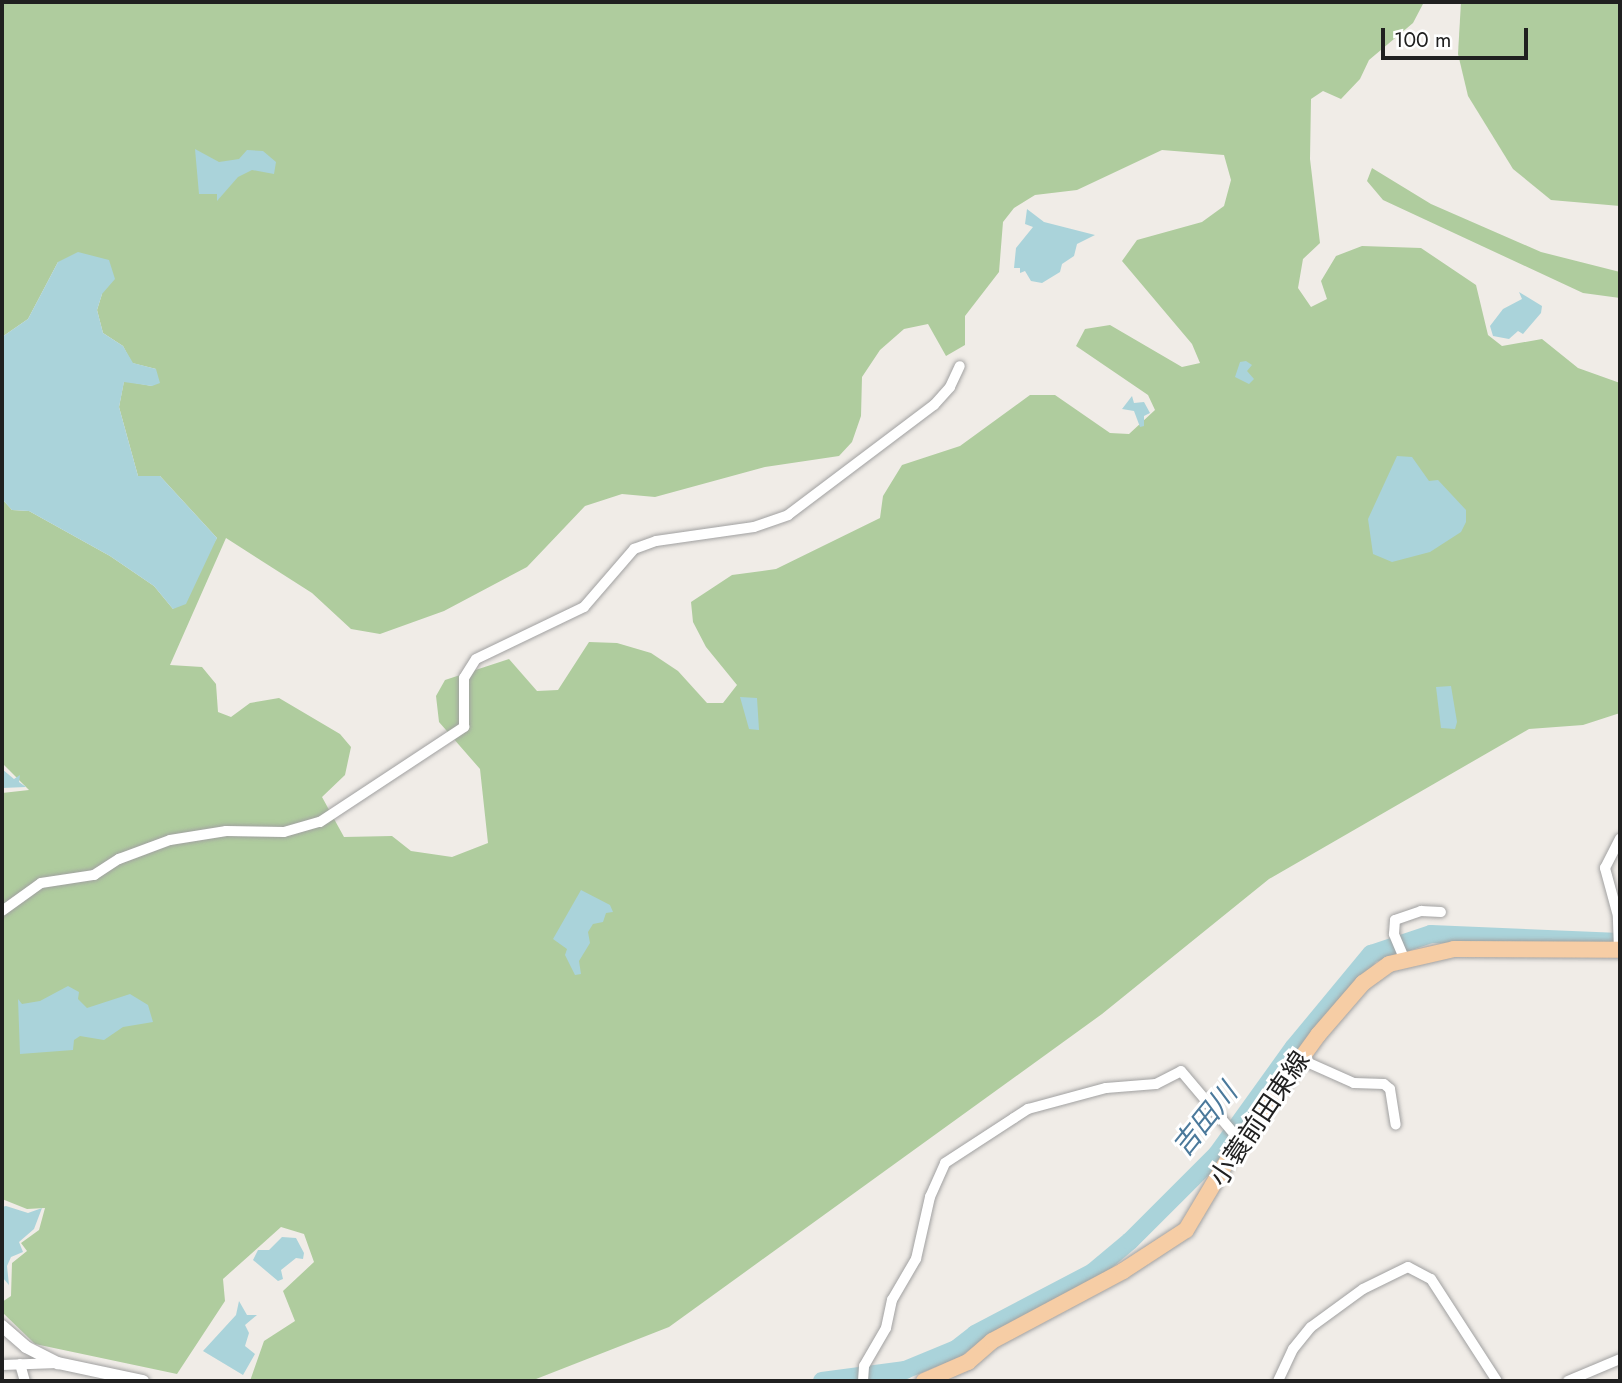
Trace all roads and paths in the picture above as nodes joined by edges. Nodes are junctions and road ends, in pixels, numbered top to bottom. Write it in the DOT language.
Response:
graph roads {
  1 [pos="960,366"];
  2 [pos="1620,839"];
  3 [pos="2,911"];
  4 [pos="1441,912"];
  5 [pos="1619,945"];
  6 [pos="1402,955"];
  7 [pos="1300,1059"];
  8 [pos="1396,1125"];
  9 [pos="1240,1140"];
  10 [pos="3,1330"];
  11 [pos="1620,1359"];
  12 [pos="58,1363"];
  13 [pos="20,1364"];
  14 [pos="2,1365"];
  15 [pos="129,1380"];
  16 [pos="25,1381"];
  17 [pos="143,1381"];
  18 [pos="863,1381"];
  19 [pos="924,1381"];
  20 [pos="1278,1381"];
  21 [pos="1496,1381"];
  22 [pos="1569,1381"];
  1 -- 3 [label="street"];
  2 -- 5 [label="street"];
  4 -- 6 [label="street"];
  5 -- 6 [label="main road, 小蓑前田東線"];
  6 -- 7 [label="main road, 小蓑前田東線"];
  7 -- 8 [label="street"];
  7 -- 9 [label="main road, 小蓑前田東線"];
  9 -- 18 [label="street"];
  9 -- 19 [label="main road, 小蓑前田東線"];
  10 -- 12 [label="street"];
  11 -- 22 [label="street"];
  12 -- 13 [label="street"];
  12 -- 15 [label="street"];
  13 -- 14 [label="street"];
  13 -- 16 [label="street"];
  15 -- 17 [label="street"];
  20 -- 21 [label="street"];
}
